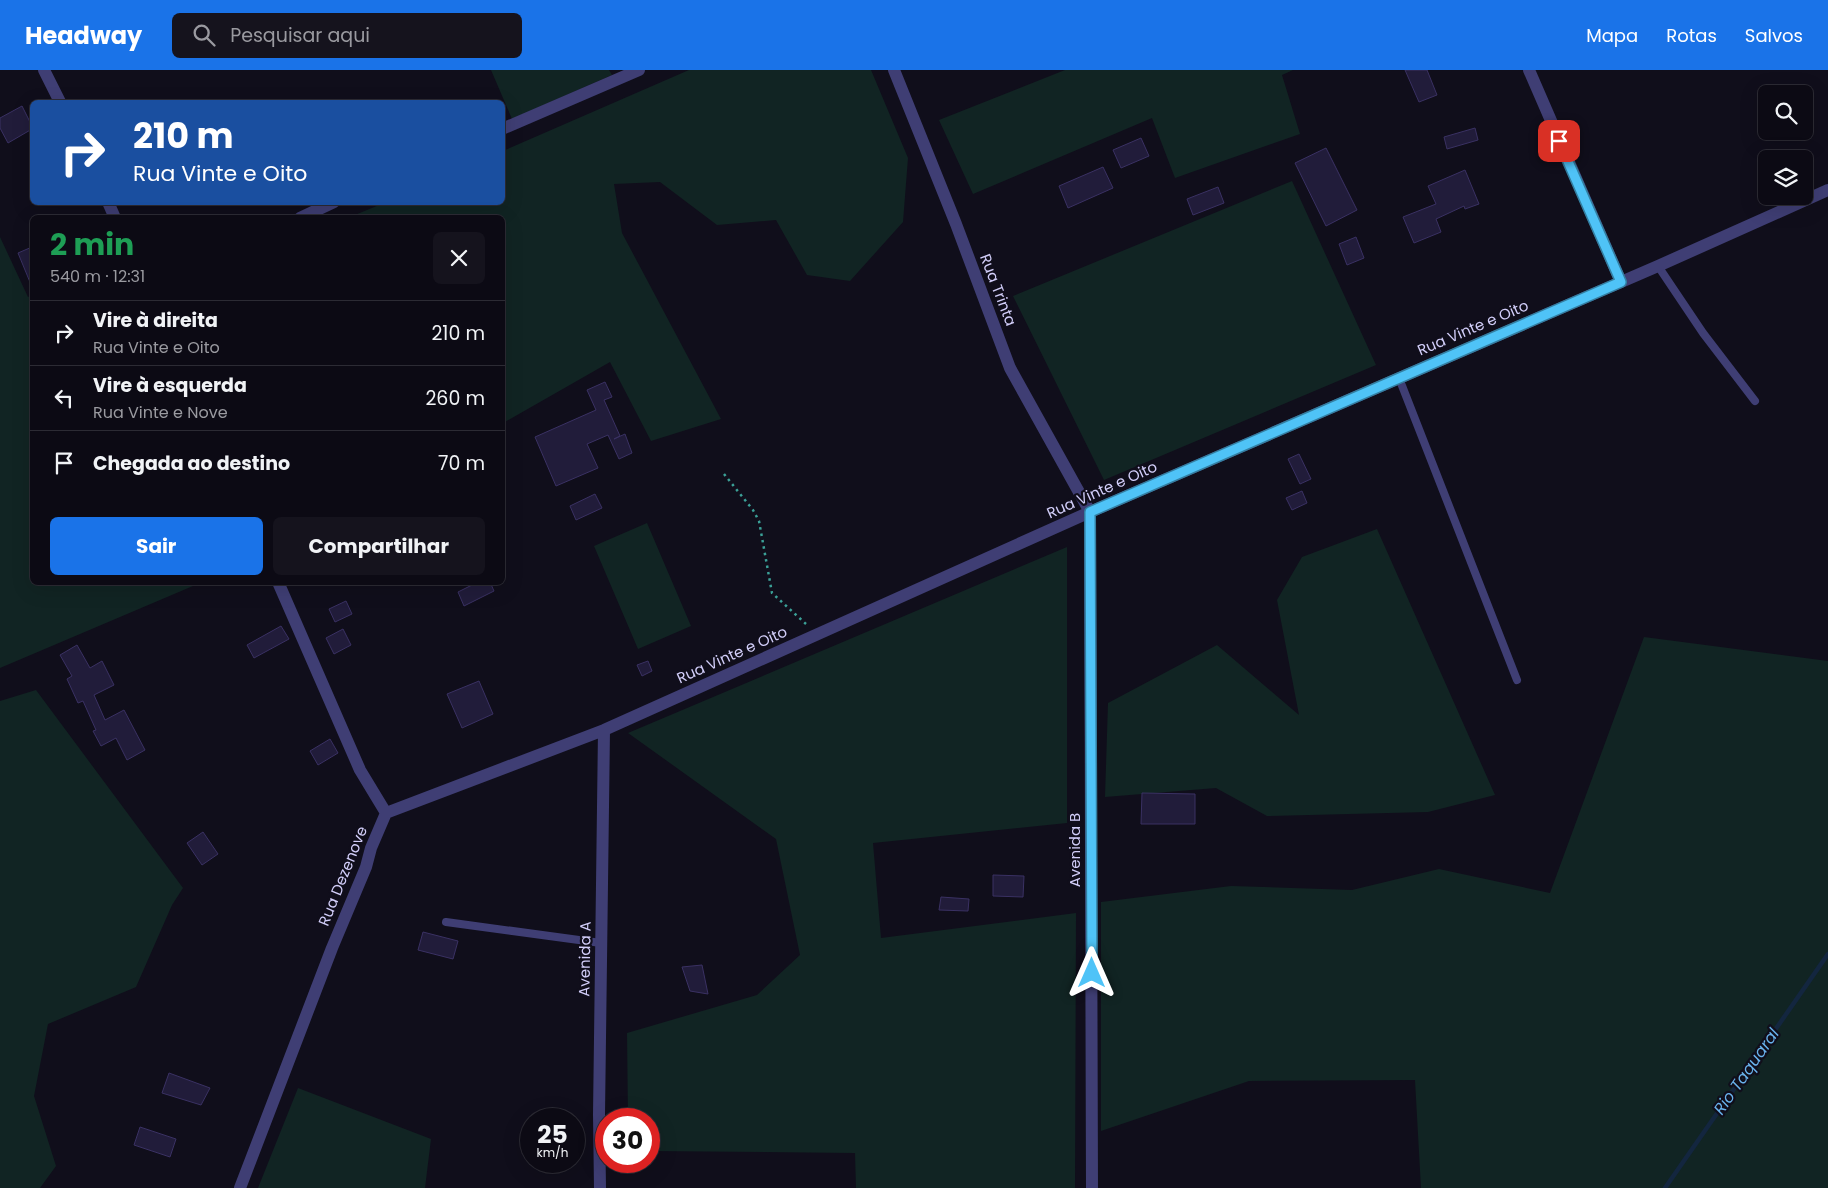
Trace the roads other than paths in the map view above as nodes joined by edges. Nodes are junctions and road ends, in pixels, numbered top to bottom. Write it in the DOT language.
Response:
graph roads {
  1 [pos="44,70"];
  2 [pos="638,70"];
  3 [pos="894,70"];
  4 [pos="1529,70"];
  5 [pos="59,100"];
  6 [pos="505,128"];
  7 [pos="1828,190"];
  8 [pos="328,205"];
  9 [pos="306,215"];
  10 [pos="1658,266"];
  11 [pos="1621,282"];
  12 [pos="1398,378"];
  13 [pos="1755,401"];
  14 [pos="1090,512"];
  15 [pos="279,585"];
  16 [pos="1517,680"];
  17 [pos="604,730"];
  18 [pos="386,813"];
  19 [pos="446,922"];
  20 [pos="601,943"];
  21 [pos="240,1188"];
  22 [pos="600,1188"];
  23 [pos="1092,1188"];
  1 -- 5 [label="street"];
  2 -- 6 [label="street"];
  3 -- 14 [label="street, Rua Trinta"];
  4 -- 11 [label="street"];
  7 -- 10 [label="street, Rua Vinte e Oito"];
  8 -- 9 [label="street"];
  10 -- 11 [label="street, Rua Vinte e Oito"];
  10 -- 13 [label="lane"];
  11 -- 12 [label="street, Rua Vinte e Oito"];
  12 -- 14 [label="street, Rua Vinte e Oito"];
  12 -- 16 [label="lane"];
  14 -- 17 [label="street, Rua Vinte e Oito"];
  14 -- 23 [label="street, Avenida B"];
  15 -- 18 [label="street"];
  17 -- 18 [label="street, Rua Vinte e Oito"];
  17 -- 20 [label="street, Avenida A"];
  18 -- 21 [label="street, Rua Dezenove"];
  19 -- 20 [label="lane"];
  20 -- 22 [label="street, Avenida A"];
}
